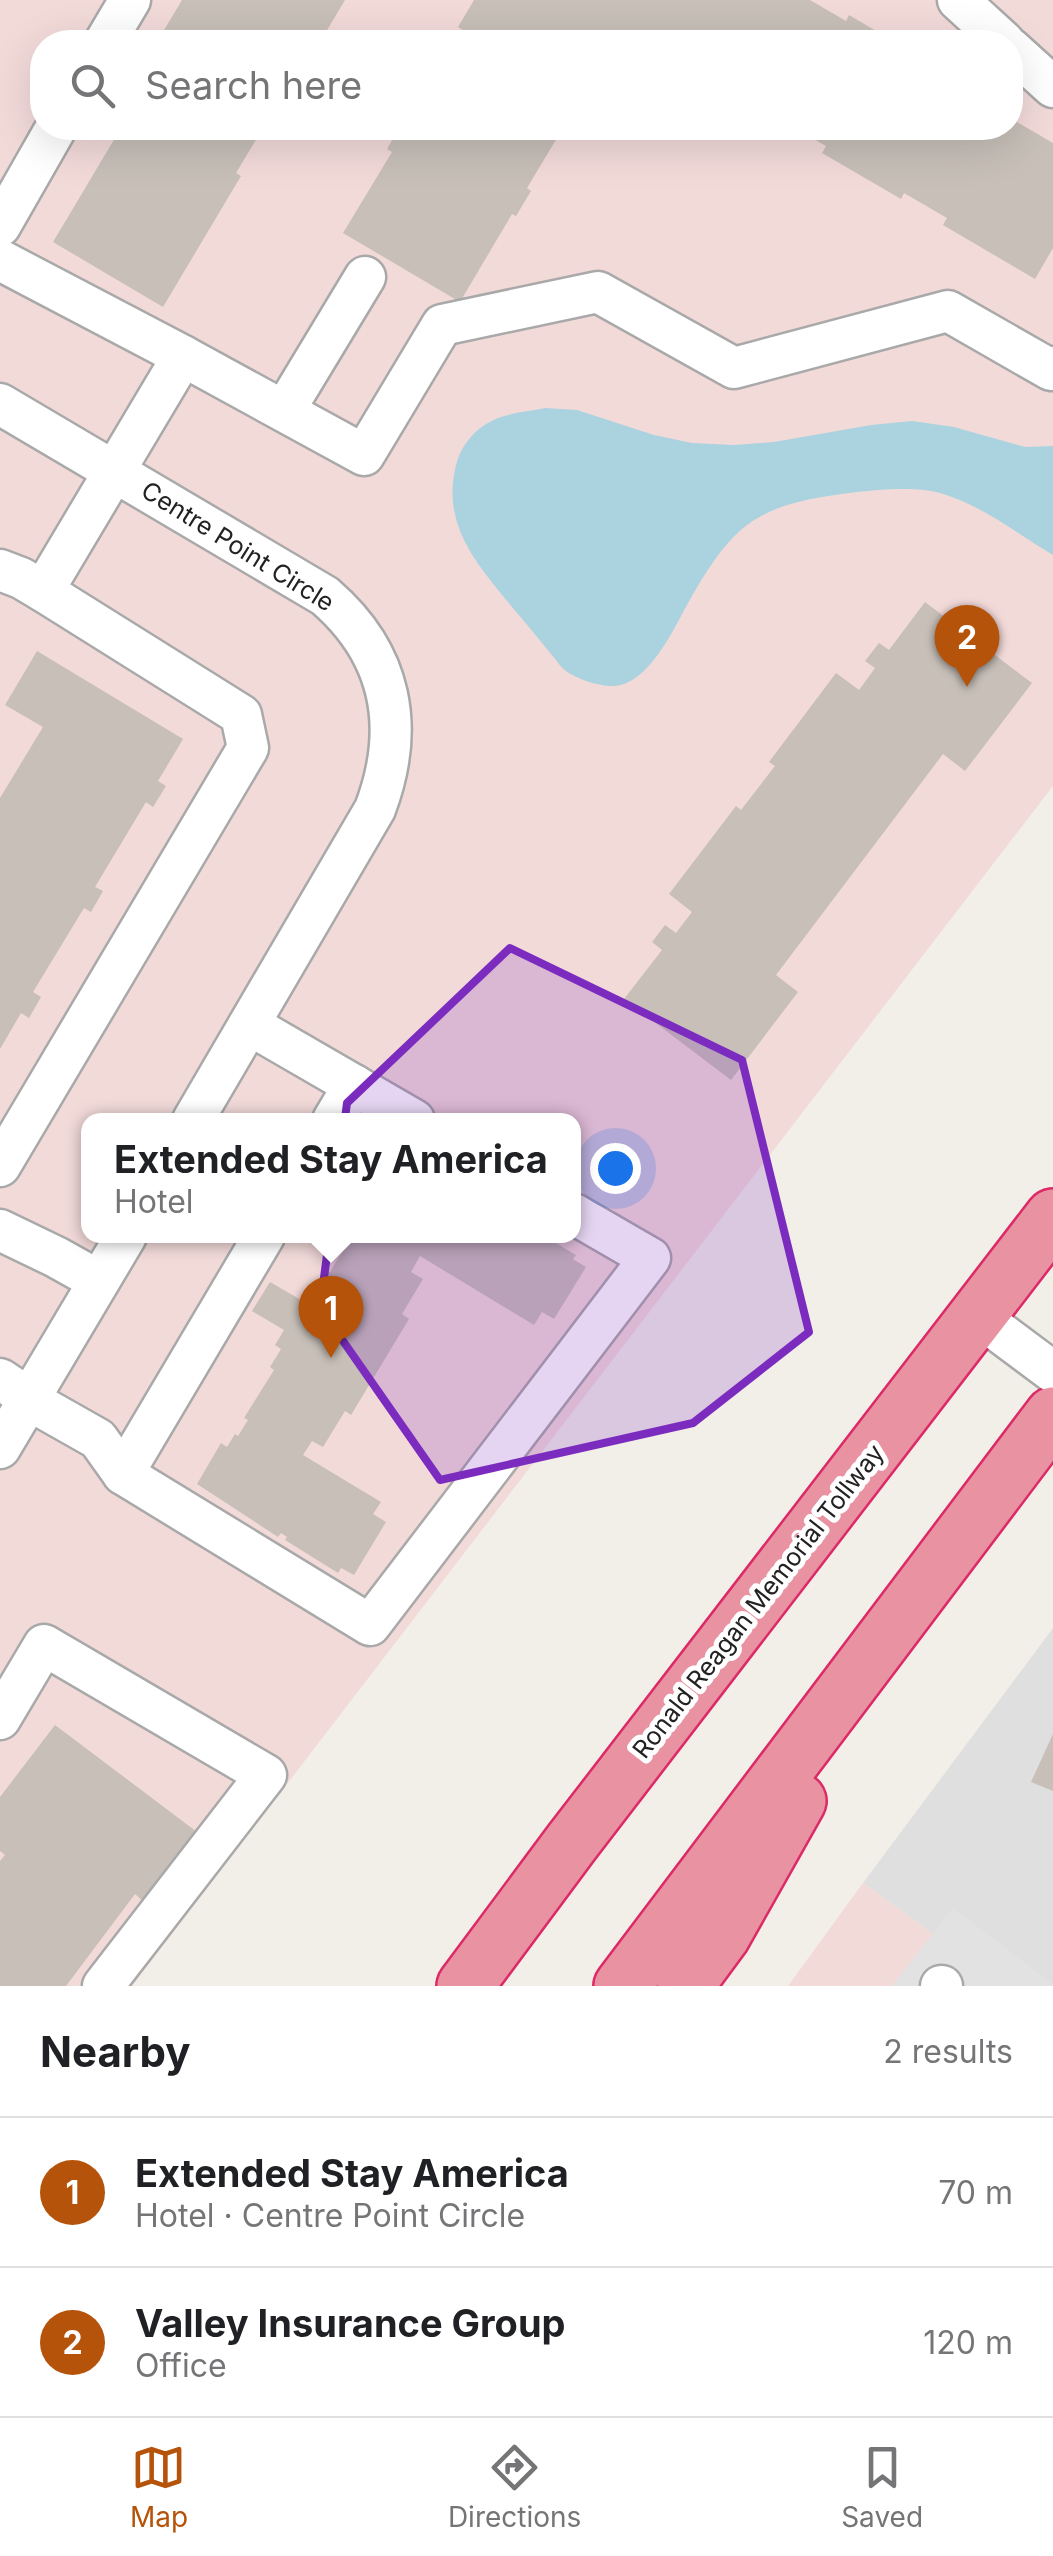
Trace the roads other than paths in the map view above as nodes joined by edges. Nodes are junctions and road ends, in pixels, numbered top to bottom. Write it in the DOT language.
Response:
graph roads {
  1 [pos="130,0"];
  2 [pos="958,0"];
  3 [pos="113,30"];
  4 [pos="991,30"];
  5 [pos="1023,60"];
  6 [pos="1053,87"];
  7 [pos="49,140"];
  8 [pos="0,226"];
  9 [pos="0,260"];
  10 [pos="365,277"];
  11 [pos="183,356"];
  12 [pos="1053,367"];
  13 [pos="0,404"];
  14 [pos="284,411"];
  15 [pos="116,471"];
  16 [pos="0,570"];
  17 [pos="42,591"];
  18 [pos="250,1024"];
  19 [pos="354,1085"];
  20 [pos="197,1113"];
  21 [pos="337,1113"];
  22 [pos="402,1113"];
  23 [pos="0,1166"];
  24 [pos="1053,1217"];
  25 [pos="581,1218"];
  26 [pos="0,1230"];
  27 [pos="122,1243"];
  28 [pos="260,1243"];
  29 [pos="99,1281"];
  30 [pos="978,1316"];
  31 [pos="1053,1372"];
  32 [pos="15,1388"];
  33 [pos="1053,1415"];
  34 [pos="0,1448"];
  35 [pos="123,1474"];
  36 [pos="907,1610"];
  37 [pos="0,1718"];
  38 [pos="103,1986"];
  39 [pos="465,1986"];
  40 [pos="622,1986"];
  41 [pos="685,1986"];
  1 -- 3 [label="street"];
  2 -- 4 [label="street"];
  5 -- 6 [label="street"];
  7 -- 8 [label="street"];
  9 -- 11 [label="street"];
  10 -- 14 [label="street"];
  11 -- 14 [label="street"];
  11 -- 15 [label="street"];
  12 -- 14 [label="street"];
  13 -- 15 [label="street, Centre Point Circle"];
  15 -- 17 [label="street"];
  15 -- 18 [label="street, Centre Point Circle"];
  16 -- 17 [label="street"];
  17 -- 23 [label="street"];
  18 -- 19 [label="street"];
  18 -- 20 [label="street, Centre Point Circle"];
  19 -- 21 [label="street"];
  19 -- 22 [label="street"];
  24 -- 30 [label="highway, Ronald Reagan Memorial Tollway"];
  25 -- 35 [label="street"];
  26 -- 29 [label="street"];
  27 -- 29 [label="street"];
  28 -- 35 [label="street"];
  29 -- 32 [label="street"];
  30 -- 31 [label="street"];
  30 -- 39 [label="highway, Ronald Reagan Memorial Tollway"];
  32 -- 34 [label="street"];
  32 -- 35 [label="street"];
  33 -- 36 [label="highway"];
  36 -- 40 [label="highway"];
  36 -- 41 [label="highway"];
  37 -- 38 [label="street"];
}
